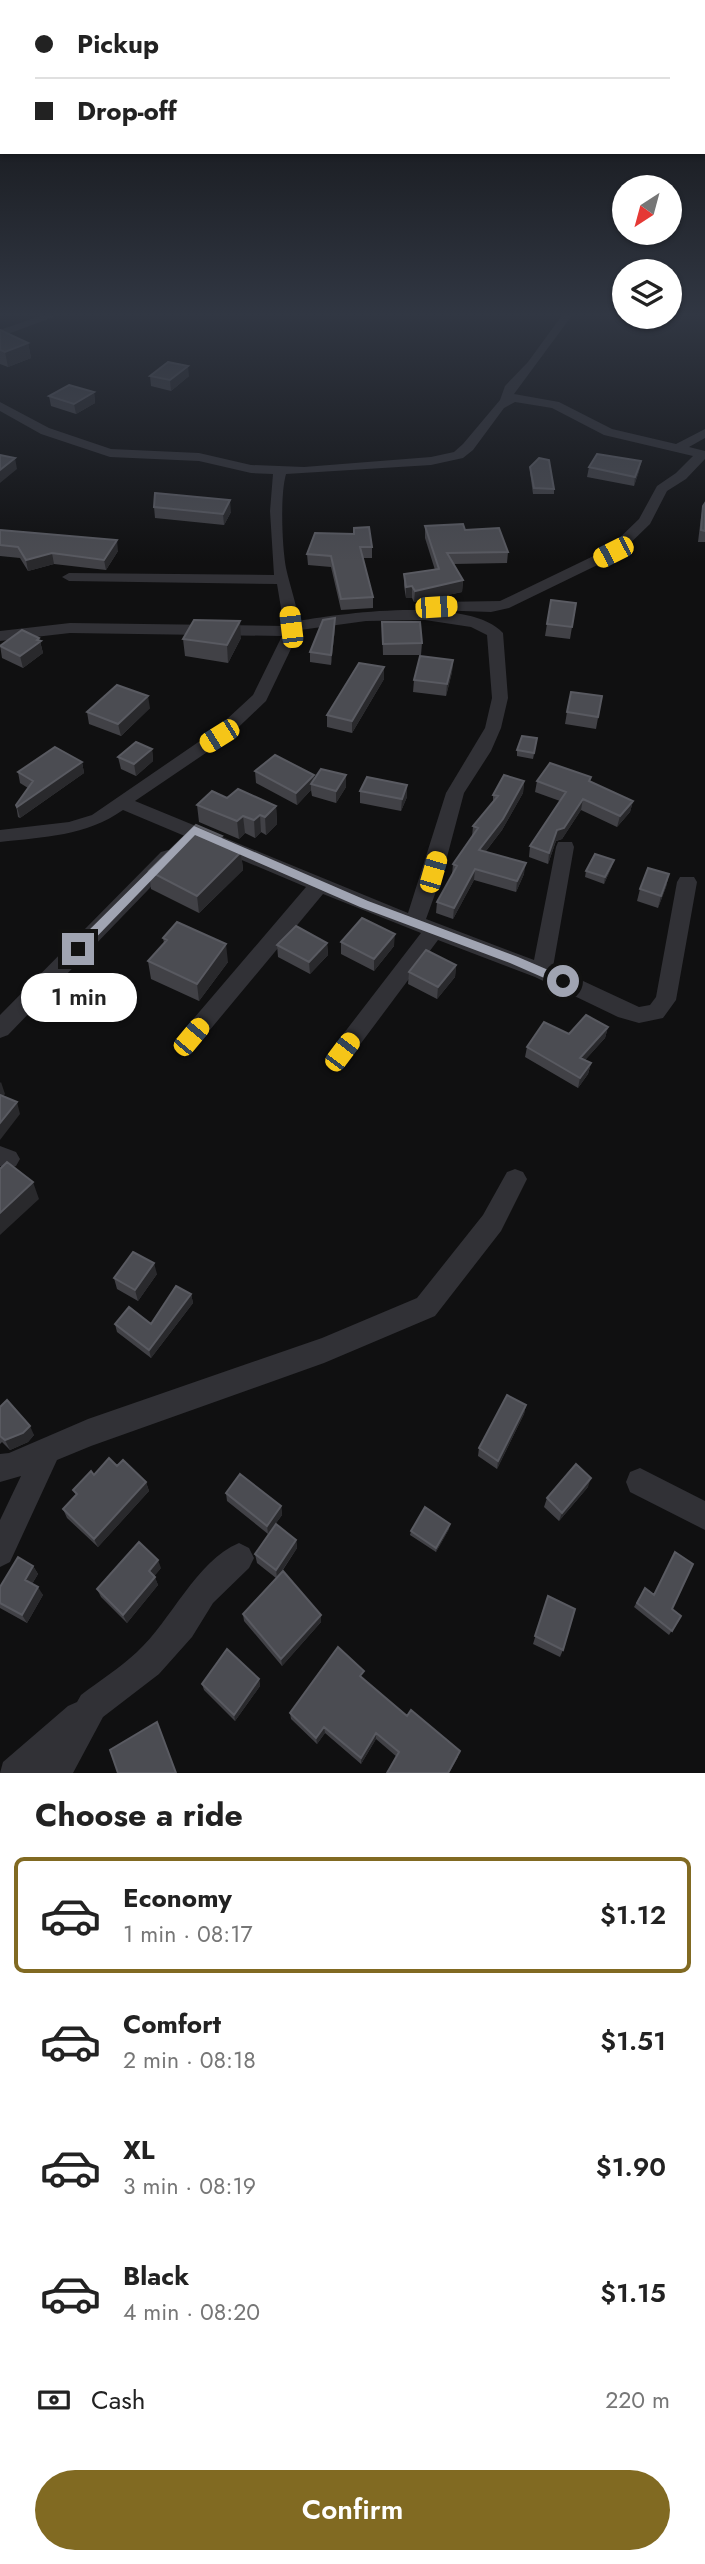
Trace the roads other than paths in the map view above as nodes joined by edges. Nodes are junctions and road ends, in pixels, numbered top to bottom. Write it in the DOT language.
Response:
graph roads {
  1 [pos="507,397"];
  2 [pos="506,400"];
  3 [pos="0,405"];
  4 [pos="705,433"];
  5 [pos="678,448"];
  6 [pos="704,454"];
  7 [pos="281,471"];
  8 [pos="69,577"];
  9 [pos="283,580"];
  10 [pos="504,604"];
  11 [pos="396,616"];
  12 [pos="291,629"];
  13 [pos="495,633"];
  14 [pos="0,636"];
  15 [pos="121,803"];
  16 [pos="194,830"];
  17 [pos="0,836"];
  18 [pos="565,847"];
  19 [pos="687,882"];
  20 [pos="320,884"];
  21 [pos="415,922"];
  22 [pos="435,930"];
  23 [pos="542,971"];
  24 [pos="0,1029"];
  25 [pos="191,1037"];
  26 [pos="342,1052"];
  27 [pos="515,1179"];
  28 [pos="48,1450"];
  29 [pos="0,1468"];
  30 [pos="640,1482"];
  31 [pos="705,1516"];
  32 [pos="0,1552"];
  33 [pos="239,1558"];
  34 [pos="92,1706"];
  35 [pos="14,1773"];
  36 [pos="55,1773"];
  1 -- 2 [label="street"];
  2 -- 5 [label="street"];
  2 -- 7 [label="street"];
  3 -- 7 [label="street"];
  4 -- 5 [label="street"];
  5 -- 6 [label="street"];
  6 -- 10 [label="street"];
  7 -- 9 [label="street"];
  8 -- 9 [label="street"];
  9 -- 12 [label="street"];
  10 -- 11 [label="street"];
  10 -- 13 [label="street"];
  11 -- 12 [label="street"];
  11 -- 13 [label="street"];
  12 -- 14 [label="street"];
  12 -- 15 [label="street"];
  13 -- 21 [label="street"];
  15 -- 16 [label="street"];
  15 -- 17 [label="street"];
  16 -- 20 [label="street"];
  16 -- 24 [label="street"];
  18 -- 23 [label="street"];
  19 -- 23 [label="street"];
  20 -- 21 [label="street"];
  20 -- 25 [label="street"];
  21 -- 22 [label="street"];
  22 -- 23 [label="street"];
  22 -- 26 [label="street"];
  27 -- 28 [label="street"];
  28 -- 29 [label="street"];
  28 -- 32 [label="street"];
  30 -- 31 [label="street"];
  33 -- 34 [label="street"];
  34 -- 35 [label="street"];
  34 -- 36 [label="street"];
}
